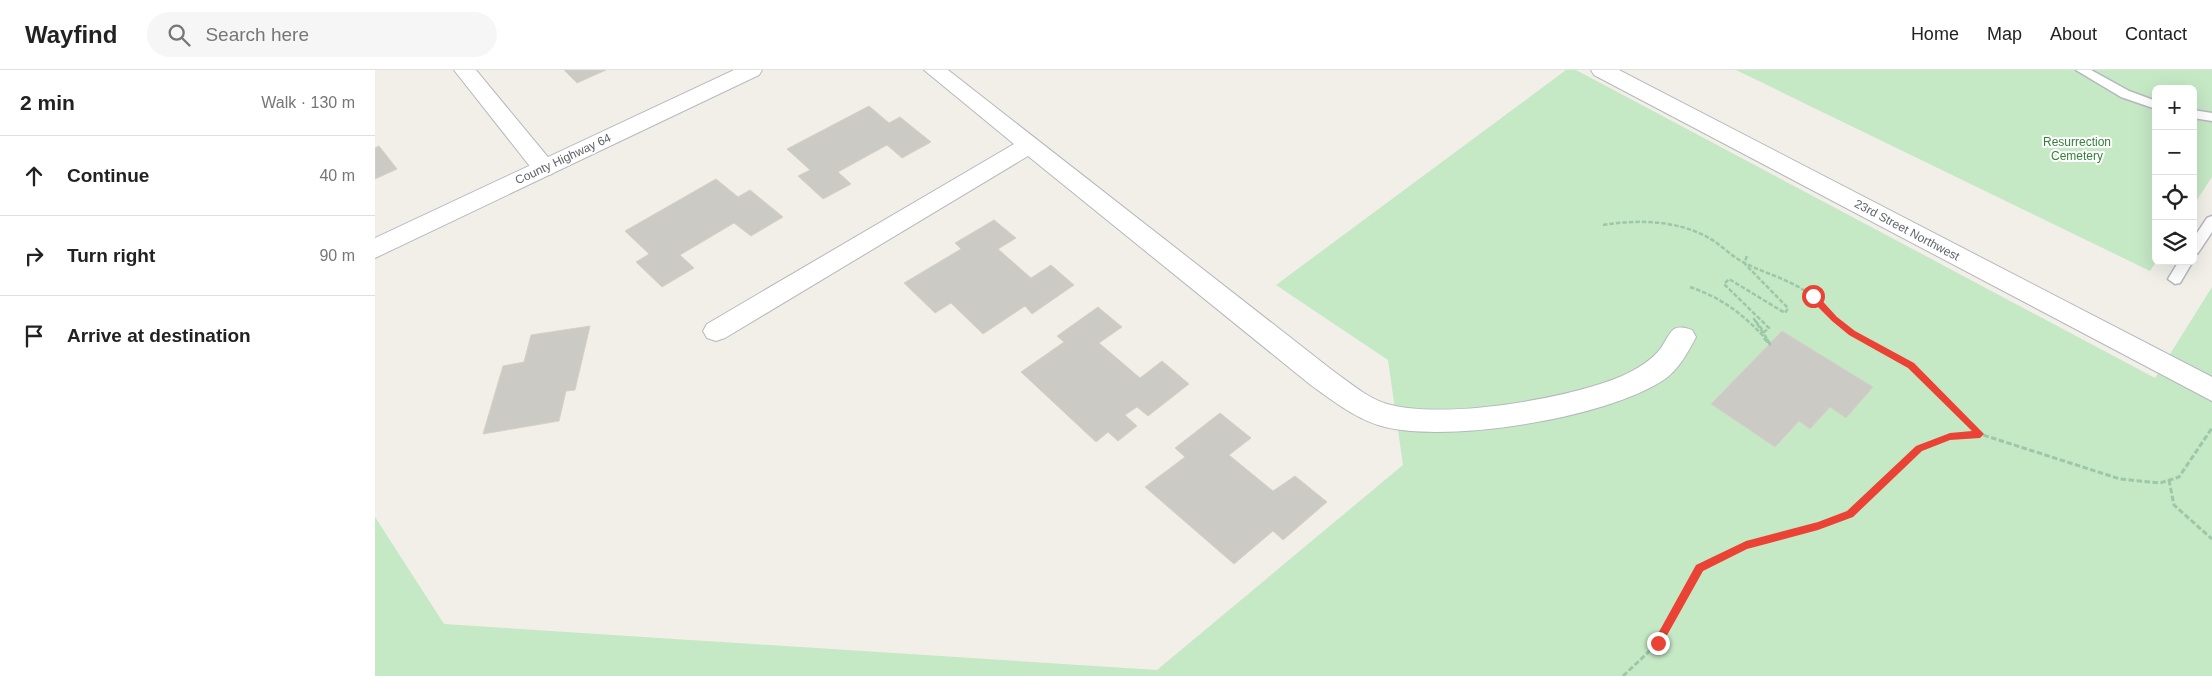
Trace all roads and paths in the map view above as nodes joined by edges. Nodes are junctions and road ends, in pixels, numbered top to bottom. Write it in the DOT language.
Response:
graph roads {
  1 [pos="465,70"];
  2 [pos="751,70"];
  3 [pos="935,70"];
  4 [pos="1602,70"];
  5 [pos="2082,70"];
  6 [pos="2152,104"];
  7 [pos="2197,115"];
  8 [pos="2212,117"];
  9 [pos="1029,145"];
  10 [pos="544,168"];
  11 [pos="2212,221"];
  12 [pos="1603,225"];
  13 [pos="2197,244"];
  14 [pos="375,249"];
  15 [pos="1747,256"];
  16 [pos="1744,263"];
  17 [pos="2183,265"];
  18 [pos="2175,278"];
  19 [pos="1690,286"];
  20 [pos="716,331"];
  21 [pos="1764,332"];
  22 [pos="1683,336"];
  23 [pos="1770,344"];
  24 [pos="2212,390"];
  25 [pos="2212,428"];
  26 [pos="1980,434"];
  27 [pos="2169,480"];
  28 [pos="2212,539"];
  29 [pos="1623,676"];
  1 -- 10 [label="street"];
  2 -- 10 [label="street, County Highway 64"];
  3 -- 9 [label="street"];
  4 -- 24 [label="street, 23rd Street Northwest"];
  5 -- 6 [label="lane"];
  7 -- 8 [label="lane"];
  9 -- 20 [label="street"];
  9 -- 22 [label="street"];
  10 -- 14 [label="street, County Highway 64"];
  11 -- 13 [label="lane"];
  12 -- 16 [label="path"];
  15 -- 16 [label="path"];
  16 -- 21 [label="path"];
  16 -- 26 [label="path"];
  17 -- 18 [label="lane"];
  19 -- 23 [label="path"];
  21 -- 23 [label="path"];
  21 -- 23 [label="path"];
  25 -- 27 [label="path"];
  26 -- 27 [label="path"];
  26 -- 29 [label="path"];
  27 -- 28 [label="path"];
}
